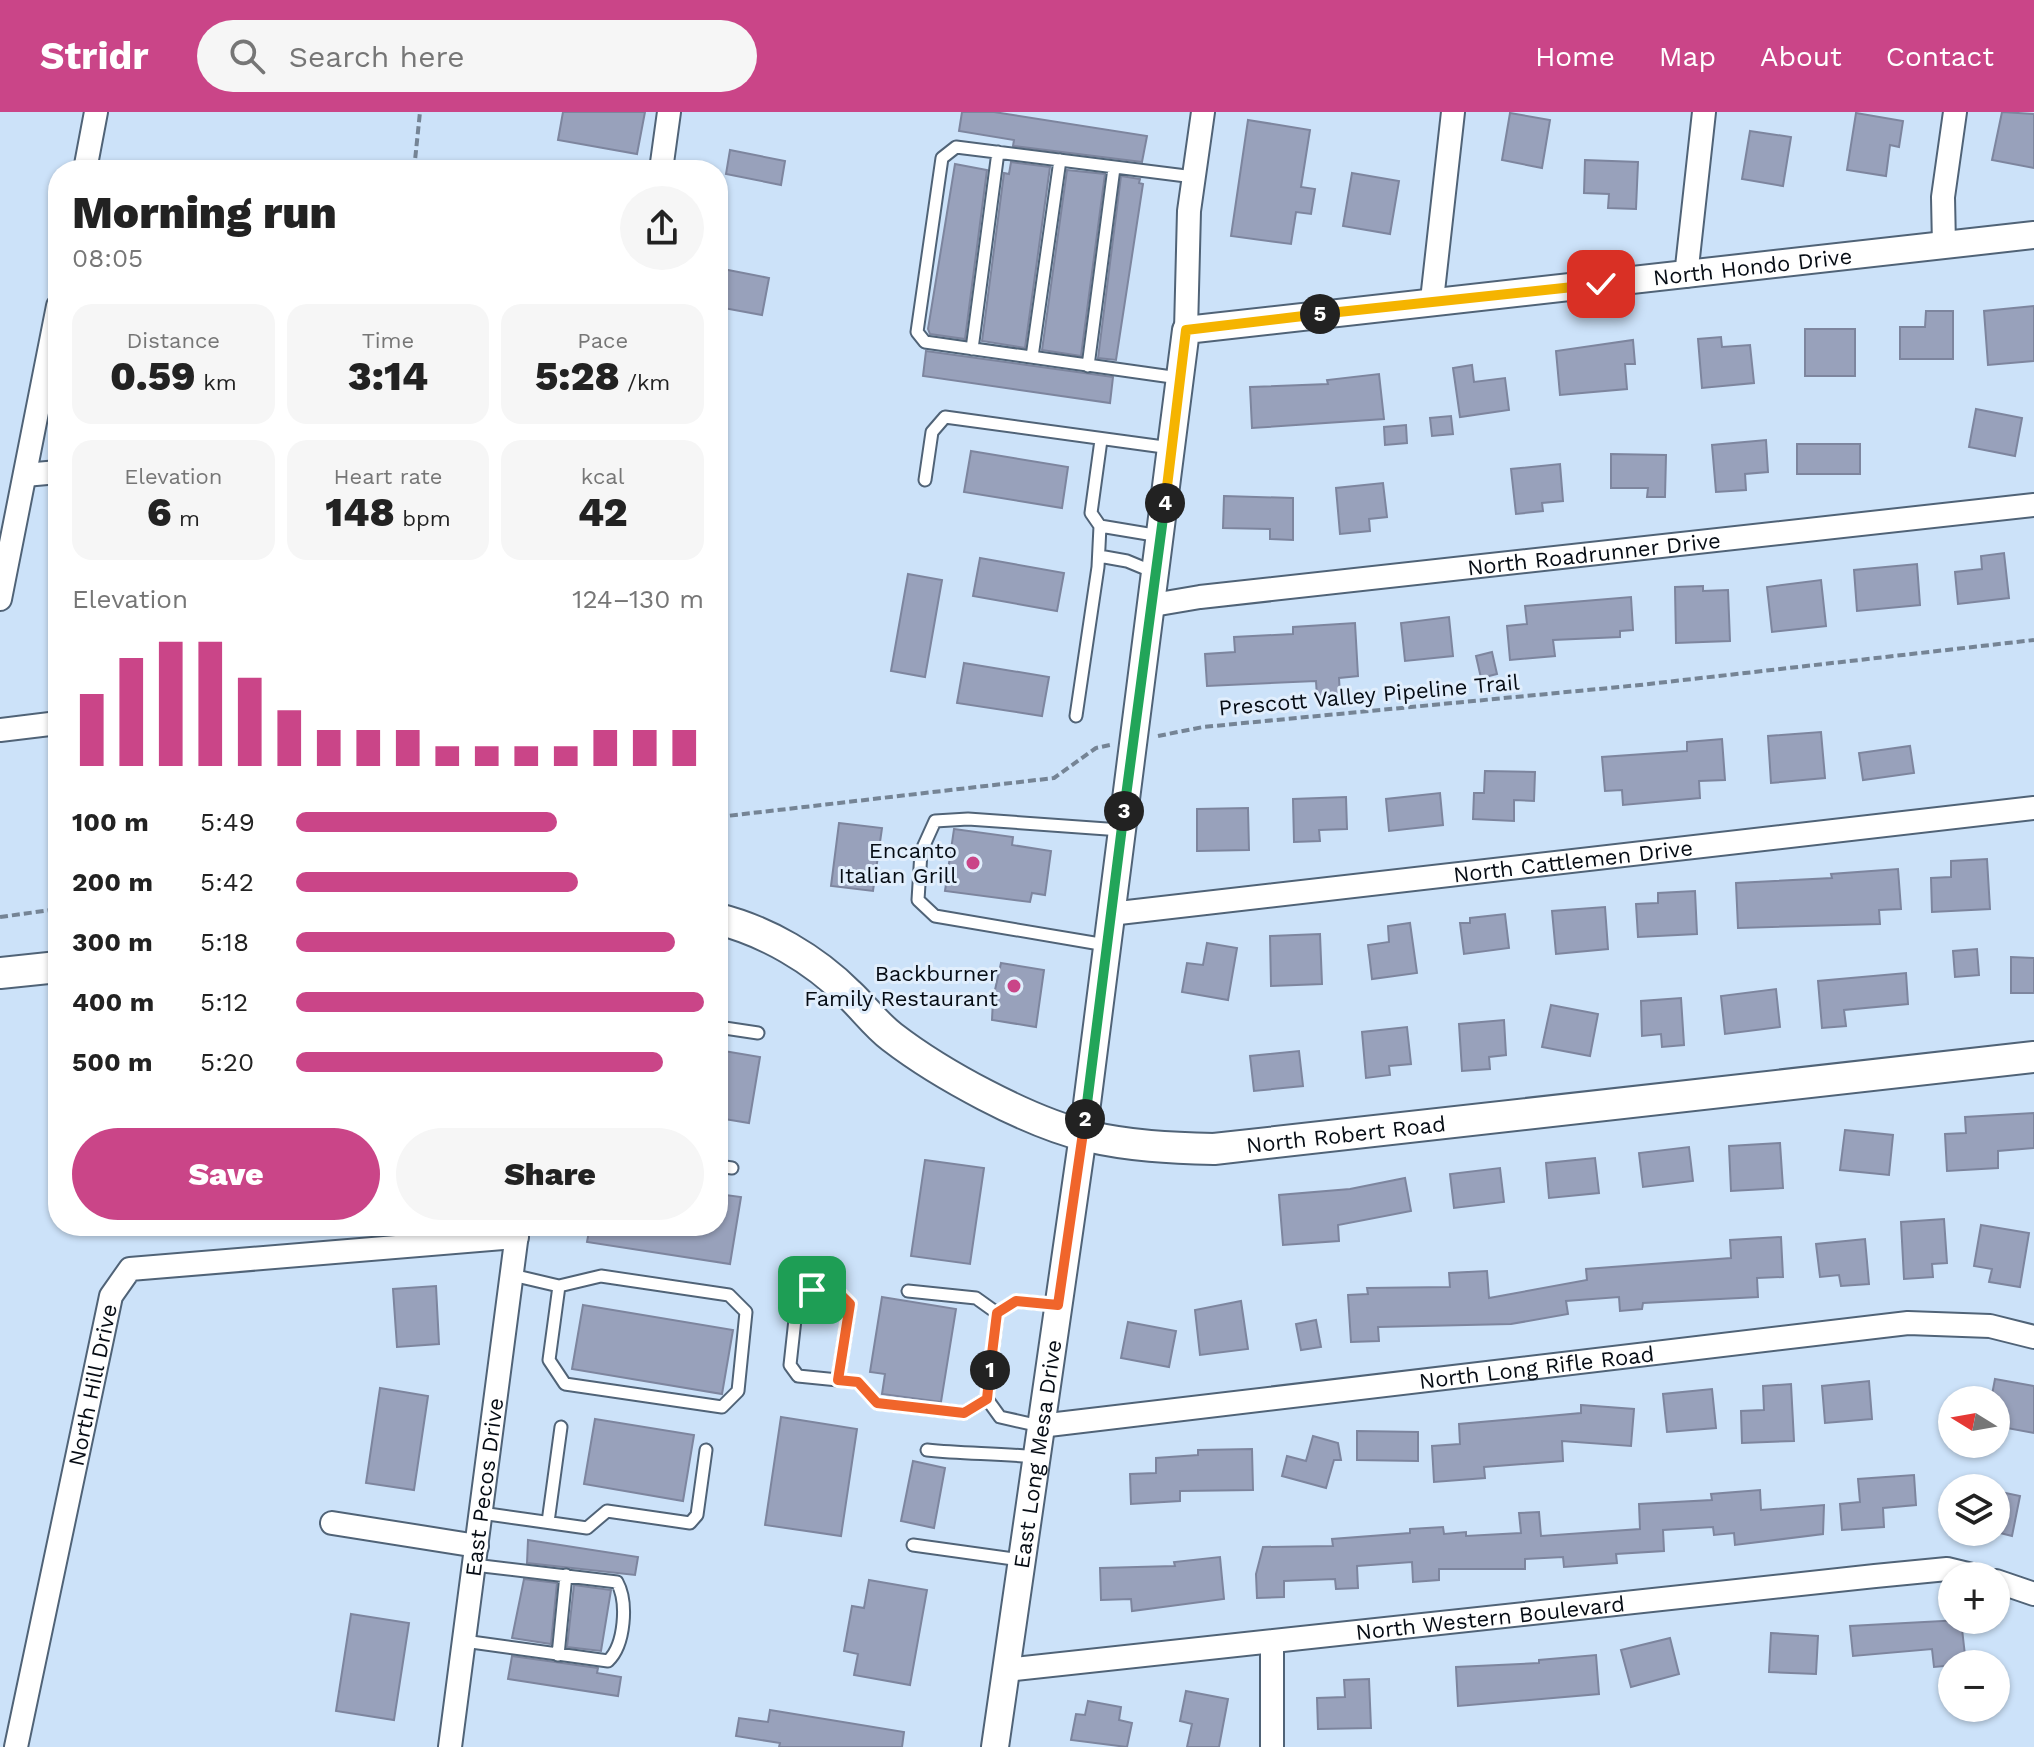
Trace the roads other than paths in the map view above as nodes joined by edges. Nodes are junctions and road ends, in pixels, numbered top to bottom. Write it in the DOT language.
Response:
graph roads {
  1 [pos="96,112"];
  2 [pos="669,112"];
  3 [pos="1203,112"];
  4 [pos="1453,112"];
  5 [pos="1704,112"];
  6 [pos="1955,112"];
  7 [pos="998,152"];
  8 [pos="87,160"];
  9 [pos="662,160"];
  10 [pos="1060,160"];
  11 [pos="1114,168"];
  12 [pos="1194,177"];
  13 [pos="2034,235"];
  14 [pos="1944,246"];
  15 [pos="1686,276"];
  16 [pos="1432,300"];
  17 [pos="1186,330"];
  18 [pos="972,349"];
  19 [pos="48,357"];
  20 [pos="1032,357"];
  21 [pos="1088,366"];
  22 [pos="1180,378"];
  23 [pos="1101,440"];
  24 [pos="1171,449"];
  25 [pos="48,473"];
  26 [pos="25,475"];
  27 [pos="925,480"];
  28 [pos="2034,505"];
  29 [pos="1100,526"];
  30 [pos="1161,536"];
  31 [pos="1099,556"];
  32 [pos="1156,573"];
  33 [pos="0,599"];
  34 [pos="1153,605"];
  35 [pos="1076,716"];
  36 [pos="48,724"];
  37 [pos="0,730"];
  38 [pos="2034,808"];
  39 [pos="1121,830"];
  40 [pos="1110,914"];
  41 [pos="728,922"];
  42 [pos="1106,945"];
  43 [pos="48,968"];
  44 [pos="0,973"];
  45 [pos="728,1028"];
  46 [pos="758,1033"];
  47 [pos="2034,1057"];
  48 [pos="1083,1135"];
  49 [pos="728,1167"];
  50 [pos="732,1168"];
  51 [pos="476,1236"];
  52 [pos="517,1236"];
  53 [pos="512,1275"];
  54 [pos="559,1286"];
  55 [pos="908,1291"];
  56 [pos="1058,1305"];
  57 [pos="997,1313"];
  58 [pos="2034,1337"];
  59 [pos="838,1380"];
  60 [pos="987,1399"];
  61 [pos="1040,1426"];
  62 [pos="561,1427"];
  63 [pos="706,1450"];
  64 [pos="927,1450"];
  65 [pos="1035,1457"];
  66 [pos="481,1513"];
  67 [pos="548,1522"];
  68 [pos="332,1523"];
  69 [pos="913,1545"];
  70 [pos="476,1556"];
  71 [pos="1021,1560"];
  72 [pos="1938,1570"];
  73 [pos="566,1575"];
  74 [pos="2010,1586"];
  75 [pos="2034,1594"];
  76 [pos="464,1641"];
  77 [pos="1272,1644"];
  78 [pos="558,1655"];
  79 [pos="1005,1670"];
  80 [pos="16,1747"];
  81 [pos="450,1747"];
  82 [pos="995,1747"];
  83 [pos="1272,1747"];
  1 -- 8 [label="street"];
  2 -- 9 [label="street"];
  3 -- 12 [label="street, East Long Mesa Drive"];
  4 -- 16 [label="street"];
  5 -- 15 [label="street"];
  6 -- 14 [label="street"];
  7 -- 10 [label="lane"];
  7 -- 18 [label="lane"];
  7 -- 18 [label="lane"];
  10 -- 11 [label="lane"];
  10 -- 20 [label="lane"];
  11 -- 12 [label="lane"];
  11 -- 21 [label="lane"];
  12 -- 17 [label="street, East Long Mesa Drive"];
  13 -- 14 [label="street, North Hondo Drive"];
  14 -- 15 [label="street, North Hondo Drive"];
  15 -- 16 [label="street, North Hondo Drive"];
  16 -- 17 [label="street, North Hondo Drive"];
  17 -- 22 [label="street, East Long Mesa Drive"];
  18 -- 20 [label="lane"];
  19 -- 26 [label="street"];
  20 -- 21 [label="lane"];
  21 -- 22 [label="lane"];
  22 -- 24 [label="street, East Long Mesa Drive"];
  23 -- 24 [label="lane"];
  23 -- 27 [label="lane"];
  23 -- 29 [label="lane"];
  24 -- 30 [label="street, East Long Mesa Drive"];
  25 -- 26 [label="street"];
  26 -- 33 [label="street"];
  28 -- 34 [label="street, North Roadrunner Drive"];
  29 -- 30 [label="lane"];
  29 -- 31 [label="lane"];
  30 -- 32 [label="street, East Long Mesa Drive"];
  31 -- 32 [label="lane"];
  31 -- 35 [label="lane"];
  32 -- 34 [label="street, East Long Mesa Drive"];
  34 -- 39 [label="street, East Long Mesa Drive"];
  36 -- 37 [label="street"];
  38 -- 40 [label="street, North Cattlemen Drive"];
  39 -- 40 [label="street, East Long Mesa Drive"];
  39 -- 42 [label="lane"];
  40 -- 42 [label="street, East Long Mesa Drive"];
  41 -- 48 [label="main road, North Robert Road"];
  42 -- 48 [label="street, East Long Mesa Drive"];
  43 -- 44 [label="main road"];
  45 -- 46 [label="lane"];
  47 -- 48 [label="main road, North Robert Road"];
  48 -- 56 [label="street, East Long Mesa Drive"];
  49 -- 50 [label="lane"];
  51 -- 80 [label="street, North Hill Drive"];
  52 -- 53 [label="street, East Pecos Drive"];
  53 -- 54 [label="lane"];
  53 -- 66 [label="street, East Pecos Drive"];
  54 -- 54 [label="lane"];
  55 -- 57 [label="lane"];
  56 -- 57 [label="lane"];
  56 -- 61 [label="street, East Long Mesa Drive"];
  57 -- 60 [label="lane"];
  58 -- 61 [label="street, North Long Rifle Road"];
  59 -- 59 [label="lane"];
  59 -- 60 [label="lane"];
  60 -- 61 [label="lane"];
  61 -- 65 [label="street, East Long Mesa Drive"];
  62 -- 67 [label="lane"];
  63 -- 67 [label="lane"];
  64 -- 65 [label="lane"];
  65 -- 71 [label="street, East Long Mesa Drive"];
  66 -- 67 [label="lane"];
  66 -- 70 [label="street, East Pecos Drive"];
  68 -- 70 [label="street"];
  69 -- 71 [label="lane"];
  70 -- 73 [label="lane"];
  70 -- 76 [label="street, East Pecos Drive"];
  71 -- 79 [label="street, East Long Mesa Drive"];
  72 -- 77 [label="street, North Western Boulevard"];
  73 -- 78 [label="lane"];
  73 -- 78 [label="lane"];
  74 -- 75 [label="street"];
  76 -- 78 [label="lane"];
  76 -- 81 [label="street, East Pecos Drive"];
  77 -- 79 [label="street, North Western Boulevard"];
  77 -- 83 [label="street"];
  79 -- 82 [label="street, East Long Mesa Drive"];
}
